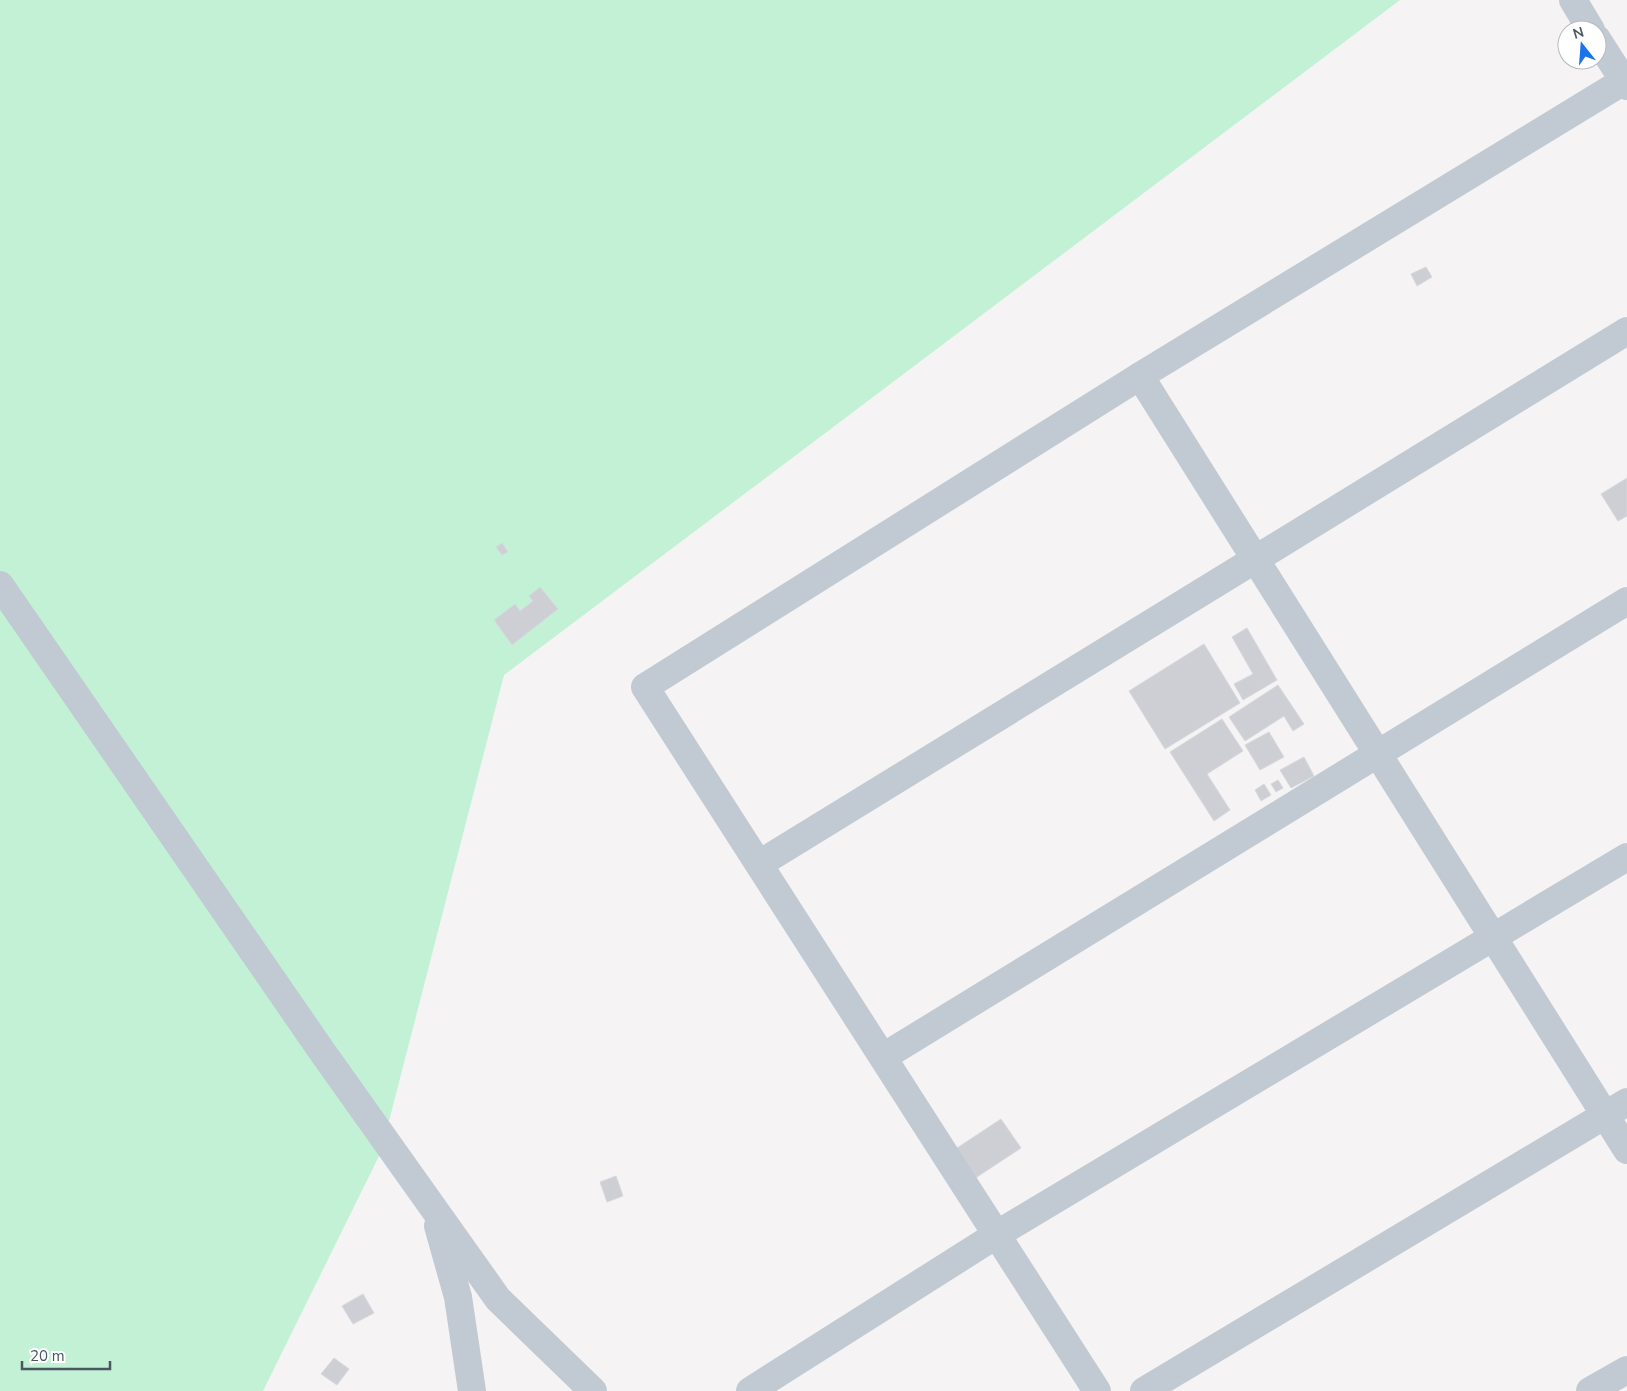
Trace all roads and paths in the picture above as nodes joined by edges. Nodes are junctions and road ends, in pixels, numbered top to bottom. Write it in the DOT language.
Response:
graph roads {
  1 [pos="1572,0"];
  2 [pos="1585,20"];
  3 [pos="1607,54"];
  4 [pos="1626,82"];
  5 [pos="1627,332"];
  6 [pos="1140,376"];
  7 [pos="1256,560"];
  8 [pos="0,585"];
  9 [pos="1627,601"];
  10 [pos="1378,754"];
  11 [pos="1627,857"];
  12 [pos="759,864"];
  13 [pos="1493,938"];
  14 [pos="883,1057"];
  15 [pos="1616,1108"];
  16 [pos="1627,1150"];
  17 [pos="434,1210"];
  18 [pos="997,1235"];
  19 [pos="1627,1370"];
  20 [pos="472,1391"];
  21 [pos="593,1391"];
  22 [pos="750,1391"];
  23 [pos="1097,1391"];
  24 [pos="1144,1391"];
  25 [pos="1590,1391"];
  1 -- 2 [label="street"];
  3 -- 4 [label="street"];
  4 -- 6 [label="street"];
  5 -- 7 [label="street"];
  6 -- 7 [label="street"];
  6 -- 12 [label="street"];
  7 -- 10 [label="street"];
  7 -- 12 [label="street"];
  8 -- 17 [label="street"];
  9 -- 10 [label="street"];
  10 -- 13 [label="street"];
  10 -- 14 [label="street"];
  11 -- 13 [label="street"];
  12 -- 14 [label="street"];
  13 -- 15 [label="street"];
  13 -- 18 [label="street"];
  14 -- 18 [label="street"];
  15 -- 16 [label="street"];
  15 -- 24 [label="street"];
  17 -- 20 [label="street"];
  17 -- 21 [label="street"];
  18 -- 22 [label="street"];
  18 -- 23 [label="street"];
  19 -- 25 [label="street"];
}
